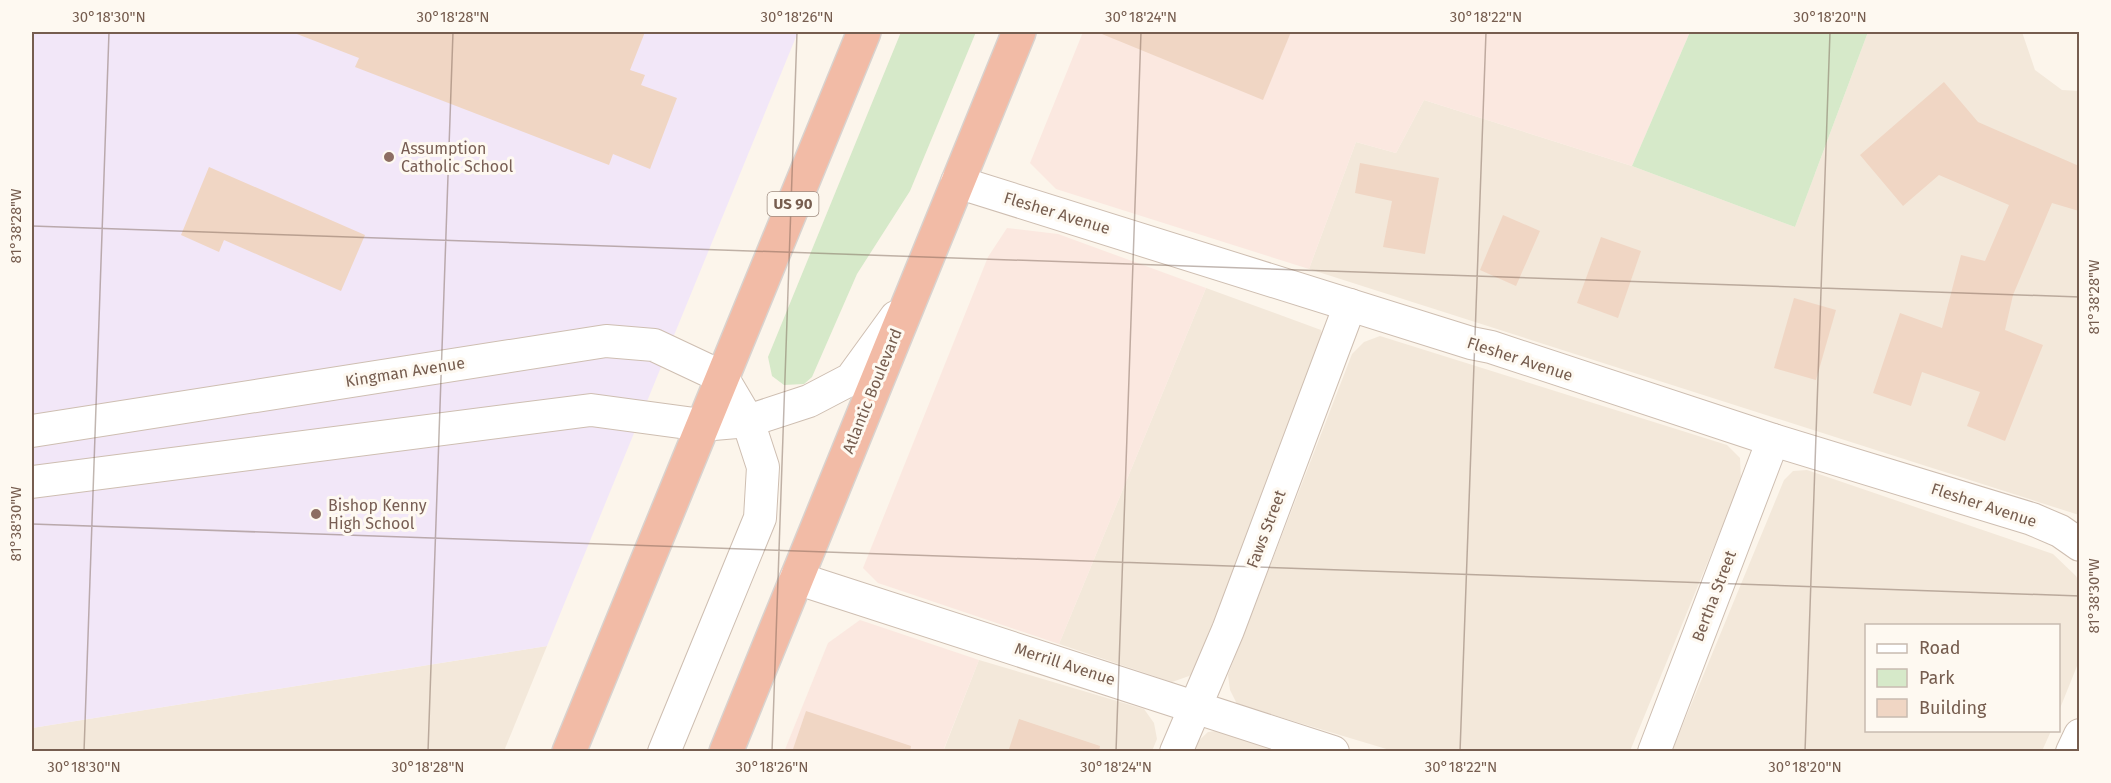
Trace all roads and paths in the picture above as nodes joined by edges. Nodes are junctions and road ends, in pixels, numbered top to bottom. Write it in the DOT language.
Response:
graph roads {
  1 [pos="864,32"];
  2 [pos="1019,32"];
  3 [pos="957,182"];
  4 [pos="910,298"];
  5 [pos="1350,304"];
  6 [pos="722,377"];
  7 [pos="748,421"];
  8 [pos="702,425"];
  9 [pos="32,431"];
  10 [pos="1773,440"];
  11 [pos="32,482"];
  12 [pos="2079,545"];
  13 [pos="796,578"];
  14 [pos="1195,706"];
  15 [pos="2079,735"];
  16 [pos="569,752"];
  17 [pos="664,752"];
  18 [pos="726,752"];
  19 [pos="1176,752"];
  20 [pos="1333,752"];
  21 [pos="1654,752"];
  22 [pos="2072,752"];
  1 -- 6 [label="highway, US 90"];
  2 -- 3 [label="highway, Atlantic Boulevard"];
  3 -- 4 [label="highway, Atlantic Boulevard"];
  3 -- 5 [label="street, Flesher Avenue"];
  4 -- 7 [label="street"];
  4 -- 13 [label="highway, Atlantic Boulevard"];
  5 -- 10 [label="street, Flesher Avenue"];
  5 -- 14 [label="street, Faws Street"];
  6 -- 7 [label="street"];
  6 -- 8 [label="highway, US 90"];
  6 -- 9 [label="street, Kingman Avenue"];
  7 -- 8 [label="street"];
  7 -- 17 [label="street"];
  8 -- 11 [label="street"];
  8 -- 16 [label="highway, US 90"];
  10 -- 12 [label="street, Flesher Avenue"];
  10 -- 21 [label="street, Bertha Street"];
  13 -- 14 [label="street, Merrill Avenue"];
  13 -- 18 [label="highway, Atlantic Boulevard"];
  14 -- 19 [label="street, Faws Street"];
  14 -- 20 [label="street, Merrill Avenue"];
  15 -- 22 [label="street"];
}
